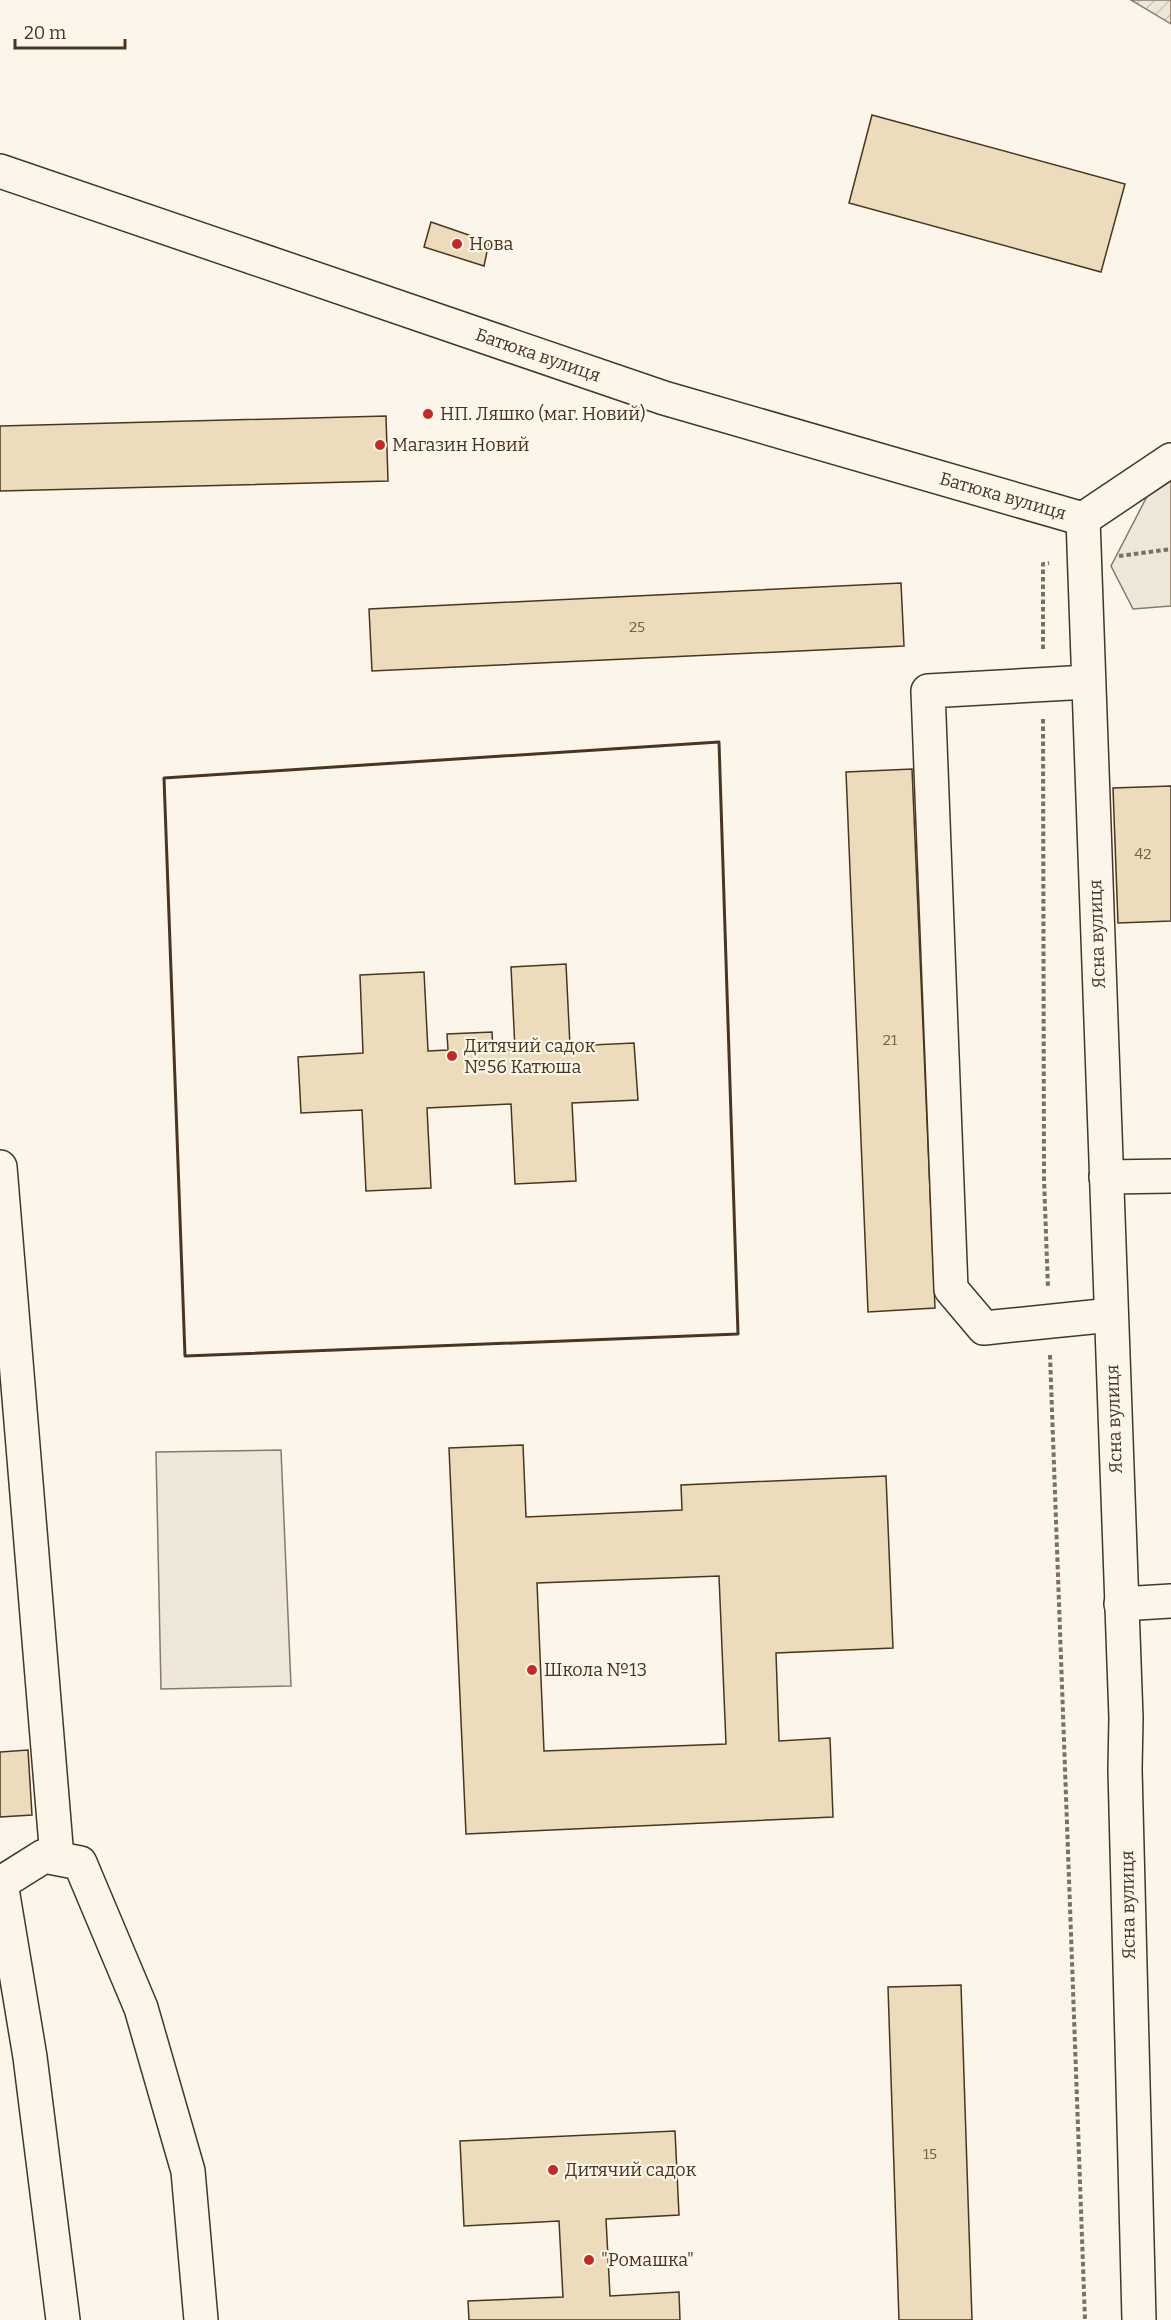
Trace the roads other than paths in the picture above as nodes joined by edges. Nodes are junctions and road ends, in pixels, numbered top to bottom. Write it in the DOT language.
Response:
graph roads {
  1 [pos="0,171"];
  2 [pos="1171,460"];
  3 [pos="1083,519"];
  4 [pos="1088,682"];
  5 [pos="0,1167"];
  6 [pos="1171,1176"];
  7 [pos="1106,1177"];
  8 [pos="1111,1315"];
  9 [pos="1171,1601"];
  10 [pos="1121,1604"];
  11 [pos="57,1858"];
  12 [pos="1,1883"];
  13 [pos="63,2320"];
  14 [pos="201,2320"];
  15 [pos="1139,2320"];
  1 -- 3 [label="street, Батюка вулиця"];
  2 -- 3 [label="street"];
  3 -- 4 [label="street, Ясна вулиця"];
  4 -- 7 [label="street, Ясна вулиця"];
  4 -- 8 [label="street"];
  5 -- 11 [label="street"];
  6 -- 7 [label="street"];
  7 -- 8 [label="street, Ясна вулиця"];
  8 -- 10 [label="street, Ясна вулиця"];
  9 -- 10 [label="street"];
  10 -- 15 [label="street, Ясна вулиця"];
  11 -- 12 [label="street"];
  11 -- 14 [label="street"];
  12 -- 13 [label="street"];
}
